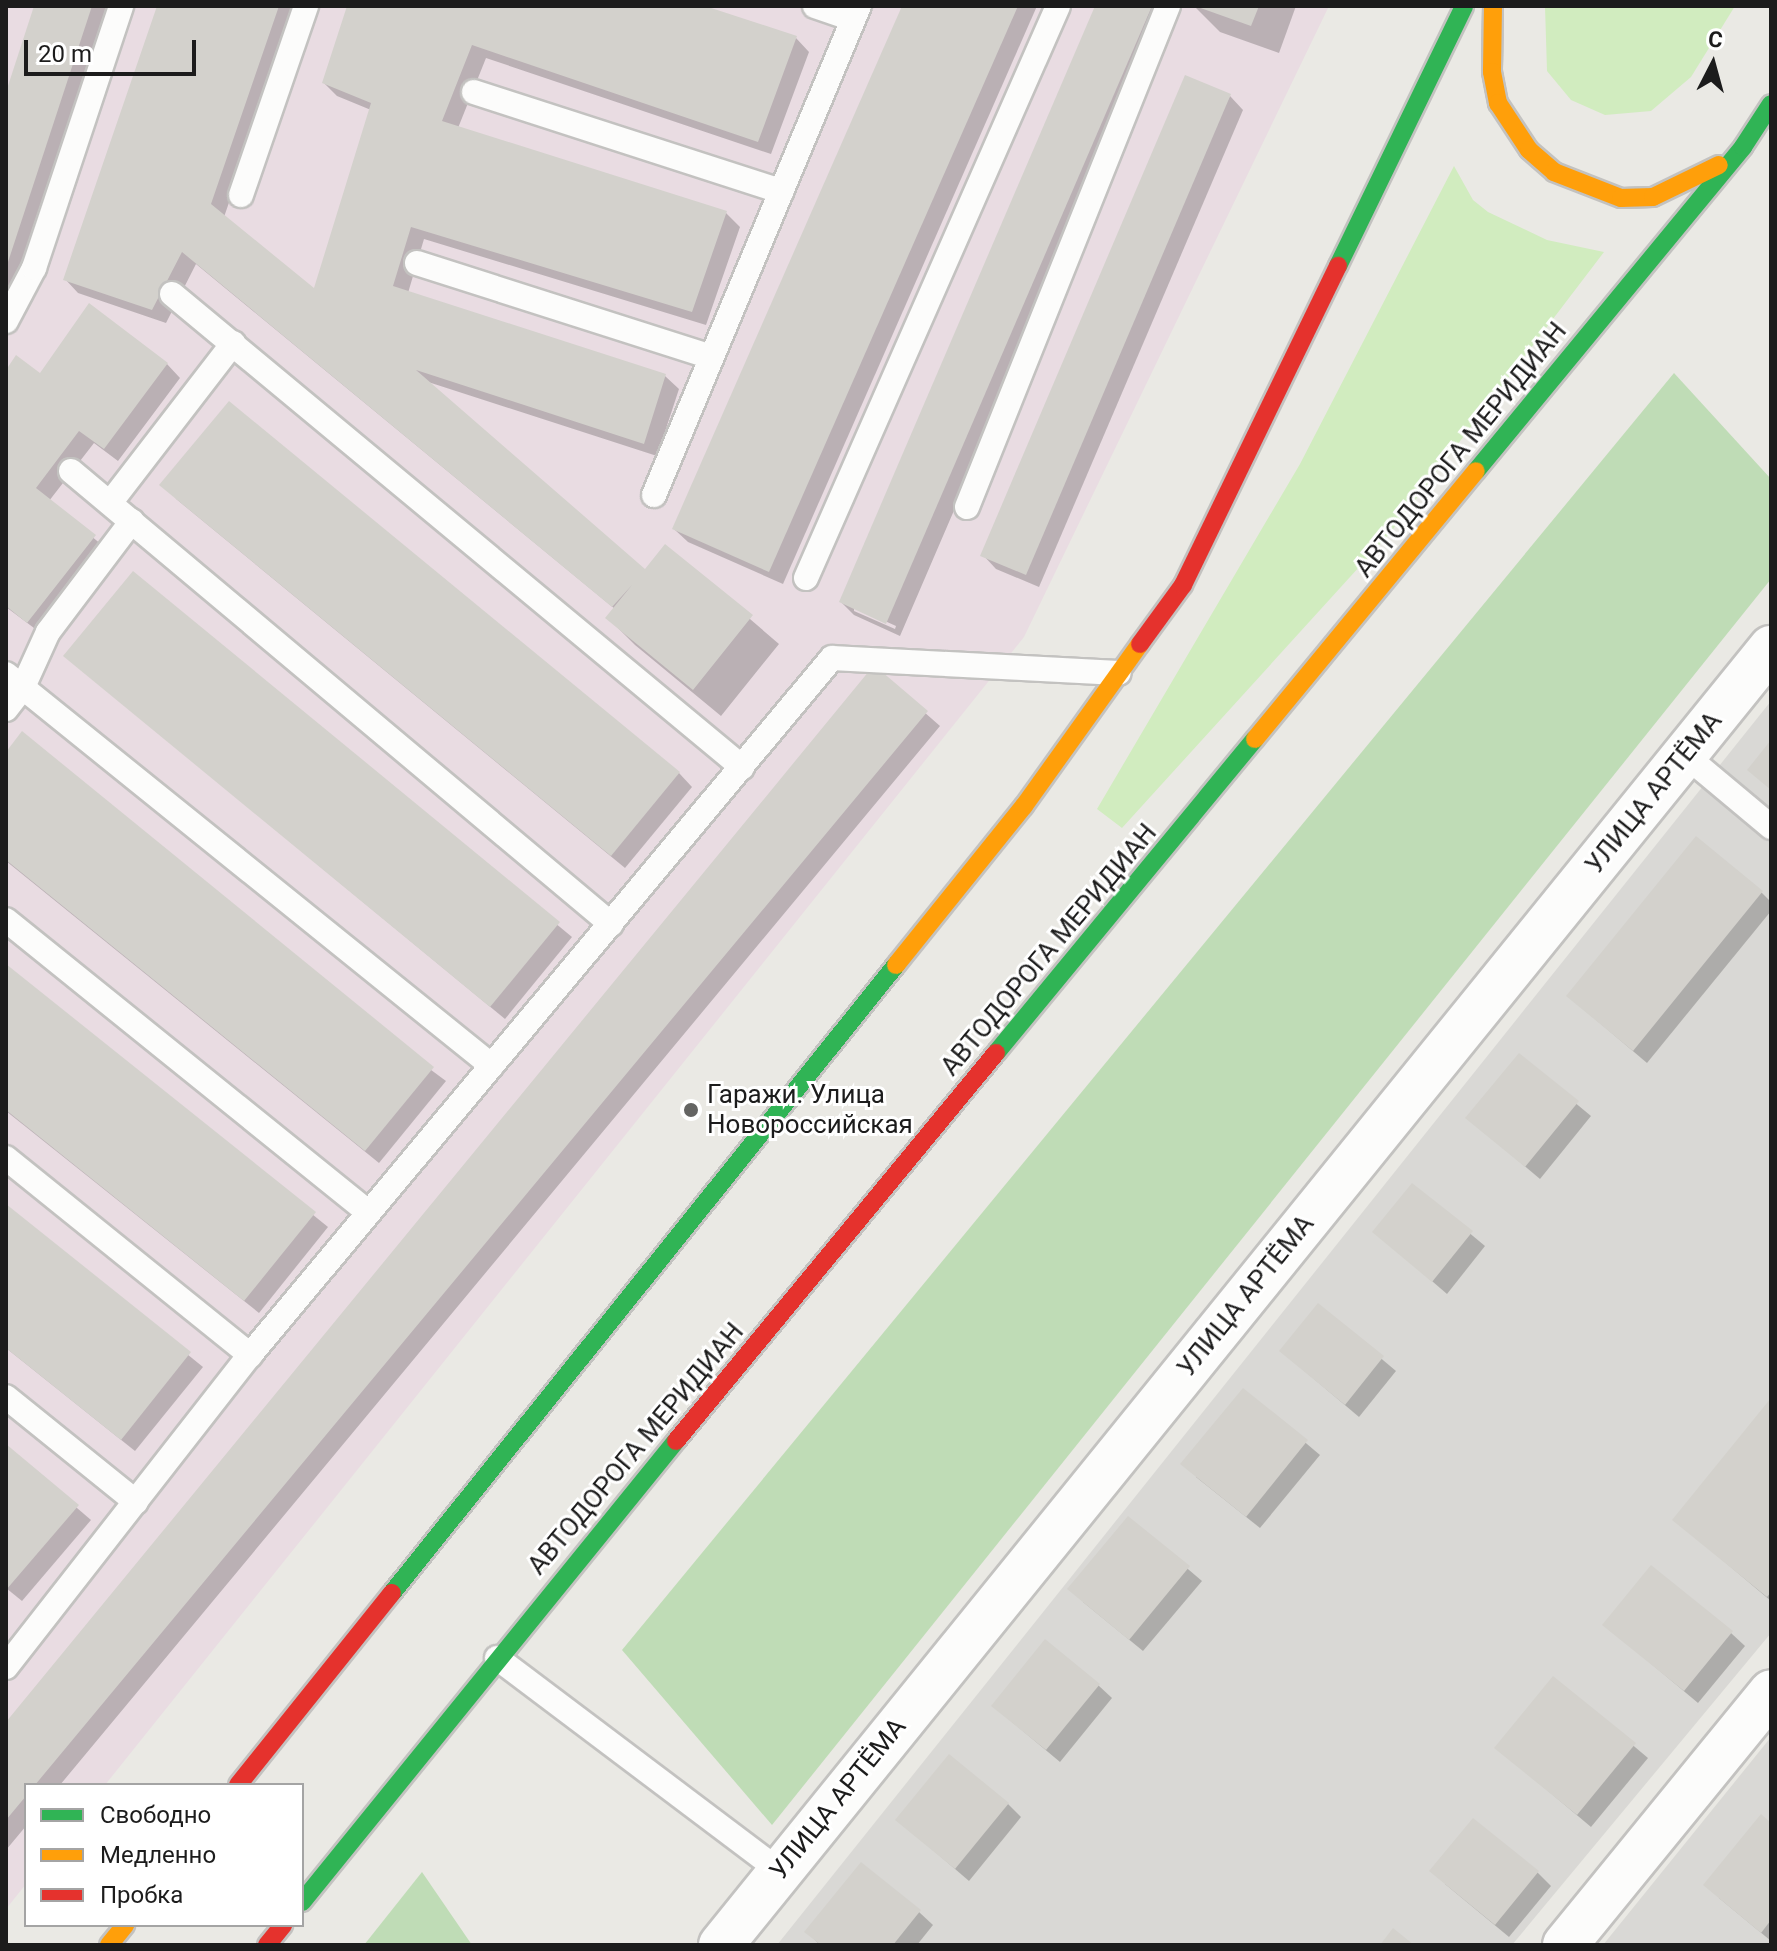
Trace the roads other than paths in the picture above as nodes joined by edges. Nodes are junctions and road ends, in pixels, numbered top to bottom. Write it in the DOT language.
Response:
graph roads {
  1 [pos="121,6"];
  2 [pos="306,6"];
  3 [pos="815,6"];
  4 [pos="1058,6"];
  5 [pos="1168,6"];
  6 [pos="1464,6"];
  7 [pos="1493,6"];
  8 [pos="856,13"];
  9 [pos="474,92"];
  10 [pos="1771,104"];
  11 [pos="1743,147"];
  12 [pos="781,191"];
  13 [pos="241,195"];
  14 [pos="417,263"];
  15 [pos="172,294"];
  16 [pos="6,321"];
  17 [pos="233,343"];
  18 [pos="711,357"];
  19 [pos="71,471"];
  20 [pos="654,495"];
  21 [pos="110,503"];
  22 [pos="967,507"];
  23 [pos="132,521"];
  24 [pos="806,578"];
  25 [pos="1771,648"];
  26 [pos="1119,673"];
  27 [pos="14,680"];
  28 [pos="6,709"];
  29 [pos="1685,755"];
  30 [pos="742,767"];
  31 [pos="1771,827"];
  32 [pos="6,920"];
  33 [pos="611,924"];
  34 [pos="492,1066"];
  35 [pos="6,1158"];
  36 [pos="369,1213"];
  37 [pos="250,1355"];
  38 [pos="6,1397"];
  39 [pos="136,1502"];
  40 [pos="11,1650"];
  41 [pos="497,1658"];
  42 [pos="1771,1692"];
  43 [pos="240,1783"];
  44 [pos="780,1871"];
  45 [pos="304,1899"];
  46 [pos="123,1927"];
  47 [pos="281,1927"];
  48 [pos="109,1945"];
  49 [pos="267,1945"];
  50 [pos="721,1945"];
  51 [pos="1565,1945"];
  1 -- 16 [label="lane"];
  2 -- 13 [label="lane"];
  3 -- 8 [label="lane"];
  4 -- 24 [label="lane"];
  5 -- 22 [label="lane"];
  6 -- 26 [label="main road"];
  7 -- 11 [label="main road"];
  8 -- 12 [label="lane"];
  9 -- 12 [label="lane"];
  10 -- 11 [label="main road, АВТОДОРОГА МЕРИДИАН"];
  11 -- 41 [label="main road, АВТОДОРОГА МЕРИДИАН"];
  12 -- 18 [label="lane"];
  14 -- 18 [label="lane"];
  15 -- 17 [label="lane"];
  17 -- 21 [label="lane"];
  17 -- 30 [label="lane"];
  18 -- 20 [label="lane"];
  19 -- 21 [label="lane"];
  21 -- 23 [label="lane"];
  23 -- 27 [label="lane"];
  23 -- 33 [label="lane"];
  25 -- 29 [label="street, УЛИЦА АРТЁМА"];
  26 -- 30 [label="lane"];
  26 -- 43 [label="main road"];
  27 -- 28 [label="lane"];
  27 -- 34 [label="lane"];
  29 -- 31 [label="lane"];
  29 -- 44 [label="street, УЛИЦА АРТЁМА"];
  30 -- 33 [label="lane"];
  32 -- 36 [label="lane"];
  33 -- 34 [label="lane"];
  34 -- 36 [label="lane"];
  35 -- 37 [label="lane"];
  36 -- 37 [label="lane"];
  37 -- 39 [label="lane"];
  38 -- 39 [label="lane"];
  39 -- 40 [label="lane"];
  41 -- 44 [label="lane"];
  41 -- 45 [label="main road, АВТОДОРОГА МЕРИДИАН"];
  42 -- 51 [label="street"];
  44 -- 50 [label="street, УЛИЦА АРТЁМА"];
  46 -- 48 [label="main road"];
  47 -- 49 [label="main road"];
}
